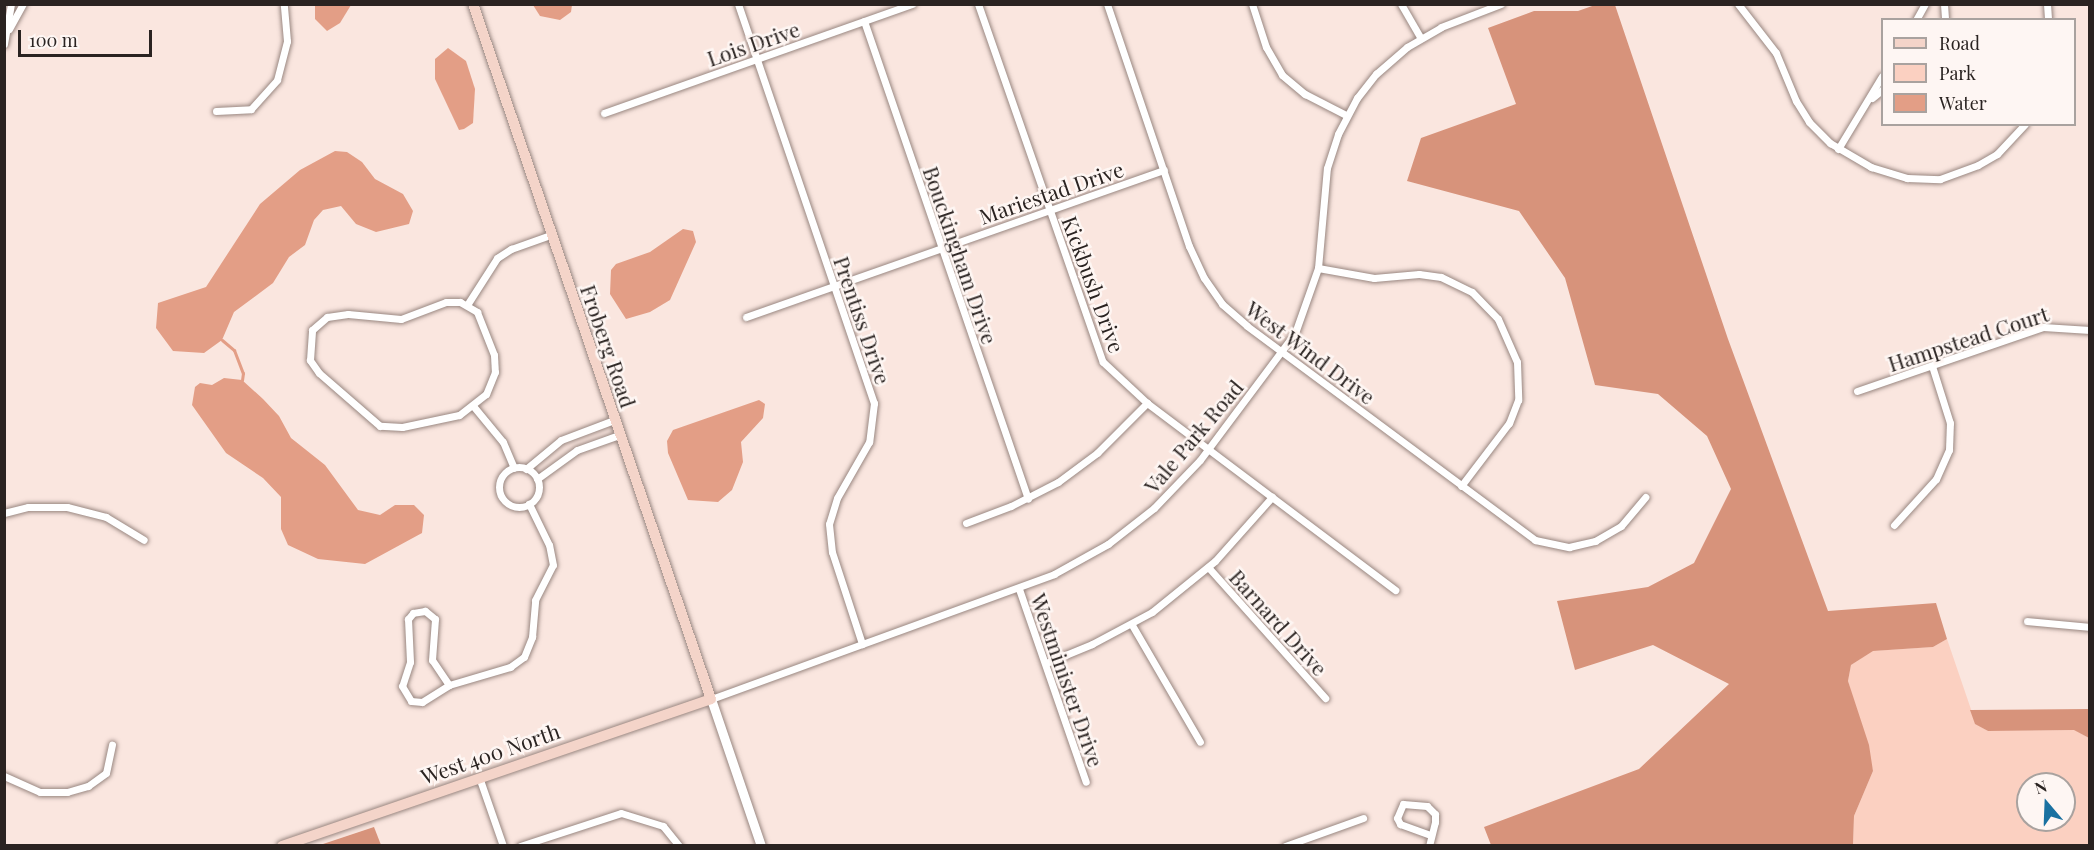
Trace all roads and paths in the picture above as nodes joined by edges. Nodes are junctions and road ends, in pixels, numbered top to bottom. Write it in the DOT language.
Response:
graph roads {
  1 [pos="11,4"];
  2 [pos="23,4"];
  3 [pos="284,4"];
  4 [pos="472,4"];
  5 [pos="738,4"];
  6 [pos="912,4"];
  7 [pos="978,4"];
  8 [pos="1107,4"];
  9 [pos="1252,4"];
  10 [pos="1401,4"];
  11 [pos="1501,4"];
  12 [pos="1738,4"];
  13 [pos="1925,4"];
  14 [pos="1917,18"];
  15 [pos="864,21"];
  16 [pos="6,34"];
  17 [pos="1421,38"];
  18 [pos="4,44"];
  19 [pos="757,59"];
  20 [pos="1881,78"];
  21 [pos="1881,91"];
  22 [pos="1867,102"];
  23 [pos="216,111"];
  24 [pos="604,113"];
  25 [pos="1346,115"];
  26 [pos="2023,126"];
  27 [pos="1838,149"];
  28 [pos="1164,170"];
  29 [pos="1049,210"];
  30 [pos="550,235"];
  31 [pos="941,248"];
  32 [pos="1318,268"];
  33 [pos="834,286"];
  34 [pos="467,305"];
  35 [pos="746,317"];
  36 [pos="2090,330"];
  37 [pos="1282,352"];
  38 [pos="1932,366"];
  39 [pos="1857,392"];
  40 [pos="1147,403"];
  41 [pos="474,407"];
  42 [pos="614,420"];
  43 [pos="619,435"];
  44 [pos="1209,449"];
  45 [pos="514,468"];
  46 [pos="526,469"];
  47 [pos="537,479"];
  48 [pos="1461,486"];
  49 [pos="1272,497"];
  50 [pos="1645,497"];
  51 [pos="1028,499"];
  52 [pos="529,504"];
  53 [pos="4,513"];
  54 [pos="966,523"];
  55 [pos="1894,525"];
  56 [pos="144,540"];
  57 [pos="1209,567"];
  58 [pos="1019,589"];
  59 [pos="1395,590"];
  60 [pos="2026,621"];
  61 [pos="1132,625"];
  62 [pos="2090,627"];
  63 [pos="862,644"];
  64 [pos="1046,663"];
  65 [pos="449,685"];
  66 [pos="1324,698"];
  67 [pos="711,699"];
  68 [pos="1200,742"];
  69 [pos="112,745"];
  70 [pos="4,776"];
  71 [pos="479,777"];
  72 [pos="1086,782"];
  73 [pos="1363,818"];
  74 [pos="1431,835"];
  75 [pos="282,846"];
  76 [pos="503,846"];
  77 [pos="520,846"];
  78 [pos="679,846"];
  79 [pos="761,846"];
  80 [pos="1285,846"];
  81 [pos="1429,846"];
  1 -- 16 [label="street"];
  2 -- 16 [label="street"];
  3 -- 23 [label="street"];
  4 -- 30 [label="main road, Froberg Road"];
  5 -- 19 [label="street, Prentiss Drive"];
  6 -- 15 [label="street, Lois Drive"];
  7 -- 29 [label="street, Kickbush Drive"];
  8 -- 28 [label="street, West Wind Drive"];
  9 -- 25 [label="street"];
  10 -- 17 [label="street"];
  11 -- 17 [label="street, Vale Park Road"];
  12 -- 27 [label="street"];
  13 -- 14 [label="street"];
  15 -- 19 [label="street, Lois Drive"];
  15 -- 31 [label="street, Bouckingham Drive"];
  16 -- 18 [label="street"];
  17 -- 25 [label="street, Vale Park Road"];
  19 -- 24 [label="street, Lois Drive"];
  19 -- 33 [label="street, Prentiss Drive"];
  20 -- 22 [label="street"];
  21 -- 22 [label="street"];
  22 -- 27 [label="street"];
  25 -- 32 [label="street, Vale Park Road"];
  26 -- 27 [label="street"];
  28 -- 29 [label="street, Mariestad Drive"];
  28 -- 37 [label="street, West Wind Drive"];
  29 -- 31 [label="street, Mariestad Drive"];
  29 -- 40 [label="street, Kickbush Drive"];
  30 -- 34 [label="street"];
  30 -- 42 [label="main road, Froberg Road"];
  31 -- 33 [label="street, Mariestad Drive"];
  31 -- 51 [label="street, Bouckingham Drive"];
  32 -- 37 [label="street, Vale Park Road"];
  32 -- 48 [label="street"];
  33 -- 35 [label="street, Mariestad Drive"];
  33 -- 63 [label="street, Prentiss Drive"];
  34 -- 41 [label="street"];
  34 -- 41 [label="street"];
  36 -- 38 [label="street, Hampstead Court"];
  37 -- 44 [label="street, Vale Park Road"];
  37 -- 48 [label="street, West Wind Drive"];
  38 -- 39 [label="street, Hampstead Court"];
  38 -- 55 [label="street"];
  40 -- 44 [label="street, Kickbush Drive"];
  40 -- 51 [label="street"];
  41 -- 45 [label="street"];
  42 -- 43 [label="main road, Froberg Road"];
  42 -- 46 [label="street"];
  43 -- 47 [label="street"];
  43 -- 67 [label="main road, Froberg Road"];
  44 -- 49 [label="street, Kickbush Drive"];
  44 -- 58 [label="street, Vale Park Road"];
  45 -- 46 [label="street"];
  45 -- 52 [label="street"];
  46 -- 47 [label="street"];
  47 -- 52 [label="street"];
  48 -- 50 [label="street, West Wind Drive"];
  49 -- 57 [label="street"];
  49 -- 59 [label="street, Kickbush Drive"];
  51 -- 54 [label="street"];
  52 -- 65 [label="street"];
  53 -- 56 [label="street"];
  57 -- 61 [label="street"];
  57 -- 66 [label="street, Barnard Drive"];
  58 -- 63 [label="street, Vale Park Road"];
  58 -- 64 [label="street, Westminister Drive"];
  60 -- 62 [label="street"];
  61 -- 64 [label="street"];
  61 -- 68 [label="street"];
  63 -- 67 [label="street, Vale Park Road"];
  64 -- 72 [label="street, Westminister Drive"];
  65 -- 65 [label="street"];
  67 -- 71 [label="main road, West 400 North"];
  67 -- 79 [label="street"];
  69 -- 70 [label="street"];
  71 -- 75 [label="main road, West 400 North"];
  71 -- 76 [label="street"];
  73 -- 80 [label="street"];
  74 -- 74 [label="street"];
  74 -- 81 [label="street"];
  77 -- 78 [label="street"];
}
